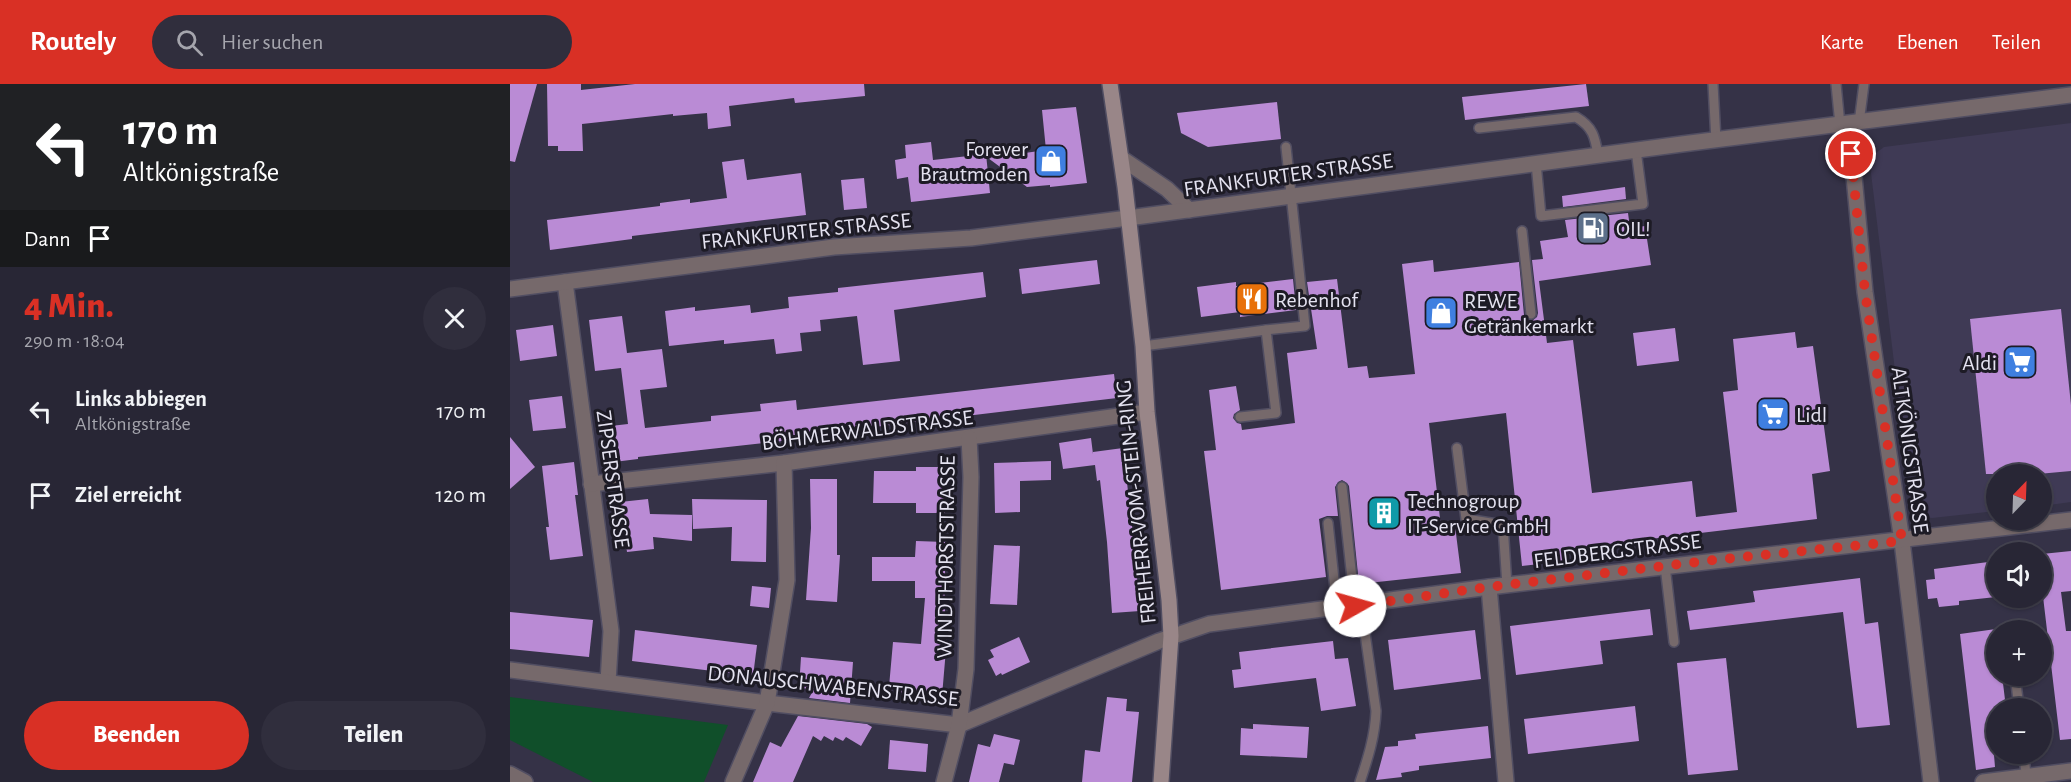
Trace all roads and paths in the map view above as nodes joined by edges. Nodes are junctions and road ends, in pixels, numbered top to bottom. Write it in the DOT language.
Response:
graph roads {
  1 [pos="1110,84"];
  2 [pos="1713,84"];
  3 [pos="1836,84"];
  4 [pos="1864,84"];
  5 [pos="2071,95"];
  6 [pos="1849,124"];
  7 [pos="1479,128"];
  8 [pos="1716,141"];
  9 [pos="1286,147"];
  10 [pos="1636,150"];
  11 [pos="1598,155"];
  12 [pos="1122,158"];
  13 [pos="1536,163"];
  14 [pos="1292,196"];
  15 [pos="1189,210"];
  16 [pos="1128,218"];
  17 [pos="1522,231"];
  18 [pos="565,282"];
  19 [pos="510,289"];
  20 [pos="1531,314"];
  21 [pos="1266,330"];
  22 [pos="1143,346"];
  23 [pos="1147,412"];
  24 [pos="1240,417"];
  25 [pos="969,438"];
  26 [pos="1456,448"];
  27 [pos="784,463"];
  28 [pos="591,484"];
  29 [pos="1342,487"];
  30 [pos="2071,520"];
  31 [pos="1328,523"];
  32 [pos="1902,541"];
  33 [pos="1665,566"];
  34 [pos="1507,586"];
  35 [pos="1489,587"];
  36 [pos="1358,606"];
  37 [pos="1337,608"];
  38 [pos="1171,636"];
  39 [pos="1674,642"];
  40 [pos="510,670"];
  41 [pos="608,682"];
  42 [pos="767,703"];
  43 [pos="959,725"];
  44 [pos="2025,764"];
  45 [pos="2071,771"];
  46 [pos="510,774"];
  47 [pos="2026,777"];
  48 [pos="525,782"];
  49 [pos="733,782"];
  50 [pos="944,782"];
  51 [pos="1161,782"];
  52 [pos="1360,782"];
  53 [pos="1506,782"];
  54 [pos="1931,782"];
  55 [pos="1983,782"];
  1 -- 12 [label="main road, FREIHERR-VOM-STEIN-RING"];
  2 -- 8 [label="lane"];
  3 -- 6 [label="lane"];
  4 -- 6 [label="lane"];
  5 -- 6 [label="street, FRANKFURTER STRASSE"];
  6 -- 8 [label="street, FRANKFURTER STRASSE"];
  6 -- 32 [label="street, ALTKÖNIGSTRASSE"];
  7 -- 11 [label="lane"];
  8 -- 10 [label="street, FRANKFURTER STRASSE"];
  9 -- 14 [label="lane"];
  10 -- 11 [label="street, FRANKFURTER STRASSE"];
  10 -- 13 [label="lane"];
  11 -- 13 [label="street, FRANKFURTER STRASSE"];
  12 -- 15 [label="street"];
  12 -- 16 [label="main road, FREIHERR-VOM-STEIN-RING"];
  13 -- 14 [label="street, FRANKFURTER STRASSE"];
  14 -- 15 [label="street, FRANKFURTER STRASSE"];
  14 -- 21 [label="lane"];
  15 -- 16 [label="street, FRANKFURTER STRASSE"];
  16 -- 18 [label="street, FRANKFURTER STRASSE"];
  16 -- 22 [label="main road, FREIHERR-VOM-STEIN-RING"];
  17 -- 20 [label="lane"];
  18 -- 19 [label="street, FRANKFURTER STRASSE"];
  18 -- 28 [label="street, ZIPSERSTRASSE"];
  21 -- 22 [label="lane"];
  21 -- 24 [label="lane"];
  22 -- 23 [label="main road, FREIHERR-VOM-STEIN-RING"];
  23 -- 25 [label="street, BÖHMERWALDSTRASSE"];
  23 -- 38 [label="main road, FREIHERR-VOM-STEIN-RING"];
  25 -- 27 [label="street, BÖHMERWALDSTRASSE"];
  25 -- 43 [label="street, WINDTHORSTSTRASSE"];
  26 -- 34 [label="lane"];
  27 -- 28 [label="street, BÖHMERWALDSTRASSE"];
  27 -- 42 [label="street"];
  28 -- 41 [label="street, ZIPSERSTRASSE"];
  29 -- 36 [label="lane"];
  30 -- 32 [label="street, FELDBERGSTRASSE"];
  31 -- 37 [label="lane"];
  32 -- 33 [label="street, FELDBERGSTRASSE"];
  32 -- 54 [label="street, ALTKÖNIGSTRASSE"];
  33 -- 34 [label="street, FELDBERGSTRASSE"];
  33 -- 39 [label="lane"];
  34 -- 35 [label="street, FELDBERGSTRASSE"];
  35 -- 36 [label="street, FELDBERGSTRASSE"];
  35 -- 53 [label="street"];
  36 -- 37 [label="street, FELDBERGSTRASSE"];
  36 -- 52 [label="lane"];
  37 -- 38 [label="street, FELDBERGSTRASSE"];
  38 -- 43 [label="street, DONAUSCHWABENSTRASSE"];
  38 -- 51 [label="main road, FREIHERR-VOM-STEIN-RING"];
  40 -- 41 [label="street, DONAUSCHWABENSTRASSE"];
  41 -- 42 [label="street, DONAUSCHWABENSTRASSE"];
  42 -- 43 [label="street, DONAUSCHWABENSTRASSE"];
  42 -- 49 [label="street"];
  43 -- 50 [label="street, WINDTHORSTSTRASSE"];
  44 -- 47 [label="lane"];
  45 -- 47 [label="street"];
  46 -- 48 [label="street"];
  47 -- 55 [label="street"];
}
